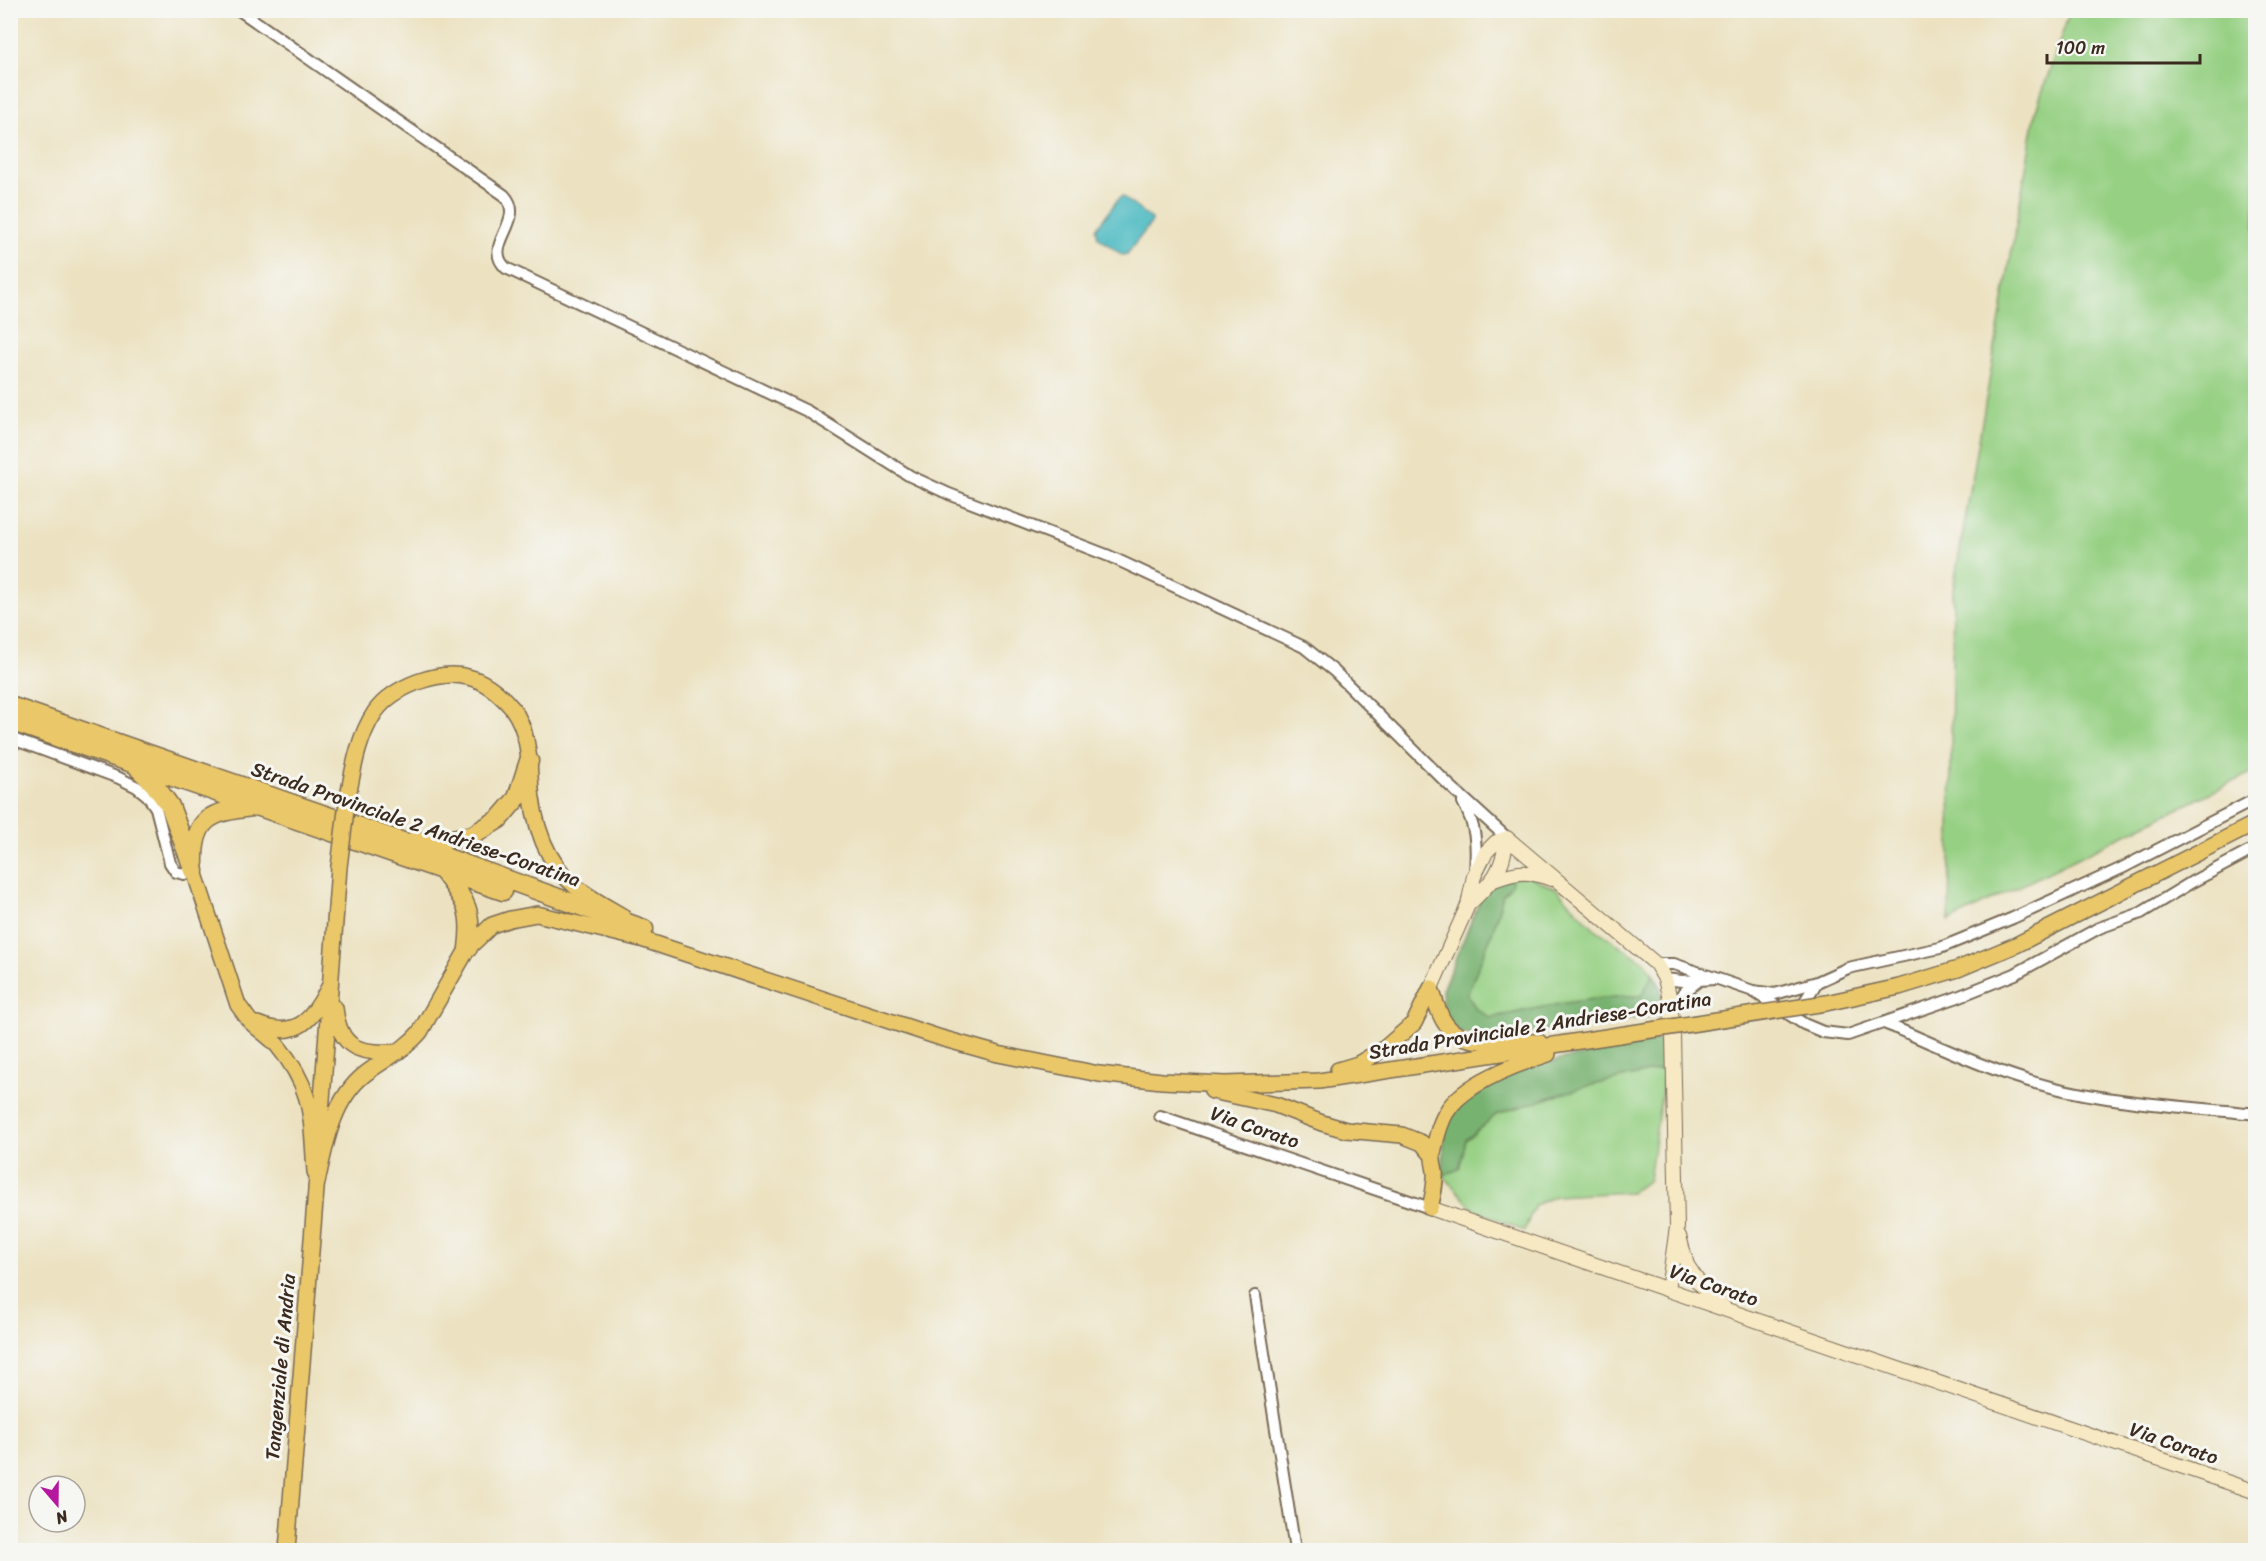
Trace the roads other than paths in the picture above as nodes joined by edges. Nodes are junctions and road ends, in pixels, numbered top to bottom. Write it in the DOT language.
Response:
graph roads {
  1 [pos="239,10"];
  2 [pos="10,706"];
  3 [pos="10,721"];
  4 [pos="10,738"];
  5 [pos="529,760"];
  6 [pos="133,764"];
  7 [pos="1459,794"];
  8 [pos="2256,799"];
  9 [pos="256,807"];
  10 [pos="2256,823"];
  11 [pos="1508,838"];
  12 [pos="403,842"];
  13 [pos="2256,848"];
  14 [pos="194,871"];
  15 [pos="443,871"];
  16 [pos="1474,876"];
  17 [pos="1494,880"];
  18 [pos="1562,882"];
  19 [pos="1468,905"];
  20 [pos="642,934"];
  21 [pos="468,948"];
  22 [pos="1656,964"];
  23 [pos="1665,979"];
  24 [pos="1718,979"];
  25 [pos="332,980"];
  26 [pos="1698,981"];
  27 [pos="1817,982"];
  28 [pos="1431,988"];
  29 [pos="1752,991"];
  30 [pos="1671,1010"];
  31 [pos="249,1021"];
  32 [pos="1884,1023"];
  33 [pos="1804,1024"];
  34 [pos="1597,1039"];
  35 [pos="1564,1044"];
  36 [pos="398,1052"];
  37 [pos="1162,1081"];
  38 [pos="1288,1082"];
  39 [pos="2256,1114"];
  40 [pos="1160,1116"];
  41 [pos="1433,1156"];
  42 [pos="316,1186"];
  43 [pos="1430,1208"];
  44 [pos="1677,1227"];
  45 [pos="1687,1265"];
  46 [pos="1668,1290"];
  47 [pos="1255,1296"];
  48 [pos="1727,1310"];
  49 [pos="2256,1492"];
  50 [pos="287,1551"];
  51 [pos="1295,1551"];
  1 -- 7 [label="street"];
  2 -- 12 [label="highway, Strada Provinciale 2 Andriese-Coratina"];
  3 -- 6 [label="highway, Strada Provinciale 2 Andriese-Coratina"];
  4 -- 14 [label="street"];
  5 -- 12 [label="highway"];
  5 -- 20 [label="main road"];
  5 -- 25 [label="main road, bridge"];
  6 -- 9 [label="highway, Strada Provinciale 2 Andriese-Coratina"];
  6 -- 14 [label="highway"];
  7 -- 11 [label="street"];
  7 -- 16 [label="street"];
  8 -- 27 [label="street"];
  9 -- 14 [label="highway"];
  9 -- 15 [label="highway, Strada Provinciale 2 Andriese-Coratina"];
  10 -- 34 [label="main road, Strada Provinciale 2 Andriese-Coratina, bridge"];
  11 -- 16 [label="main road"];
  11 -- 17 [label="main road"];
  11 -- 18 [label="main road"];
  12 -- 20 [label="highway, Strada Provinciale 2 Andriese-Coratina"];
  13 -- 32 [label="street"];
  14 -- 31 [label="main road"];
  15 -- 20 [label="highway, Strada Provinciale 2 Andriese-Coratina"];
  15 -- 21 [label="highway"];
  16 -- 19 [label="main road"];
  17 -- 18 [label="main road"];
  17 -- 19 [label="main road"];
  18 -- 22 [label="main road"];
  19 -- 28 [label="main road"];
  20 -- 21 [label="main road"];
  20 -- 37 [label="main road, Strada Provinciale 2 Andriese-Coratina"];
  21 -- 36 [label="main road"];
  22 -- 23 [label="main road"];
  22 -- 24 [label="street"];
  23 -- 26 [label="street"];
  23 -- 30 [label="main road"];
  24 -- 26 [label="street"];
  24 -- 29 [label="street"];
  25 -- 31 [label="main road"];
  25 -- 36 [label="main road"];
  25 -- 42 [label="main road"];
  26 -- 30 [label="street"];
  27 -- 29 [label="street"];
  27 -- 33 [label="street"];
  28 -- 35 [label="main road"];
  28 -- 38 [label="main road"];
  29 -- 33 [label="street"];
  30 -- 44 [label="main road"];
  31 -- 42 [label="main road"];
  32 -- 33 [label="street"];
  32 -- 39 [label="street"];
  34 -- 35 [label="main road, Strada Provinciale 2 Andriese-Coratina"];
  34 -- 41 [label="main road"];
  35 -- 38 [label="main road, Strada Provinciale 2 Andriese-Coratina"];
  36 -- 42 [label="main road"];
  37 -- 38 [label="main road, Strada Provinciale 2 Andriese-Coratina"];
  37 -- 41 [label="main road"];
  40 -- 43 [label="street, Via Corato"];
  41 -- 43 [label="main road"];
  42 -- 50 [label="main road, Tangenziale di Andria"];
  43 -- 46 [label="main road, Via Corato"];
  44 -- 45 [label="main road"];
  44 -- 46 [label="main road"];
  45 -- 46 [label="main road"];
  45 -- 48 [label="main road"];
  46 -- 48 [label="main road, Via Corato"];
  47 -- 51 [label="street"];
  48 -- 49 [label="main road, Via Corato"];
}
